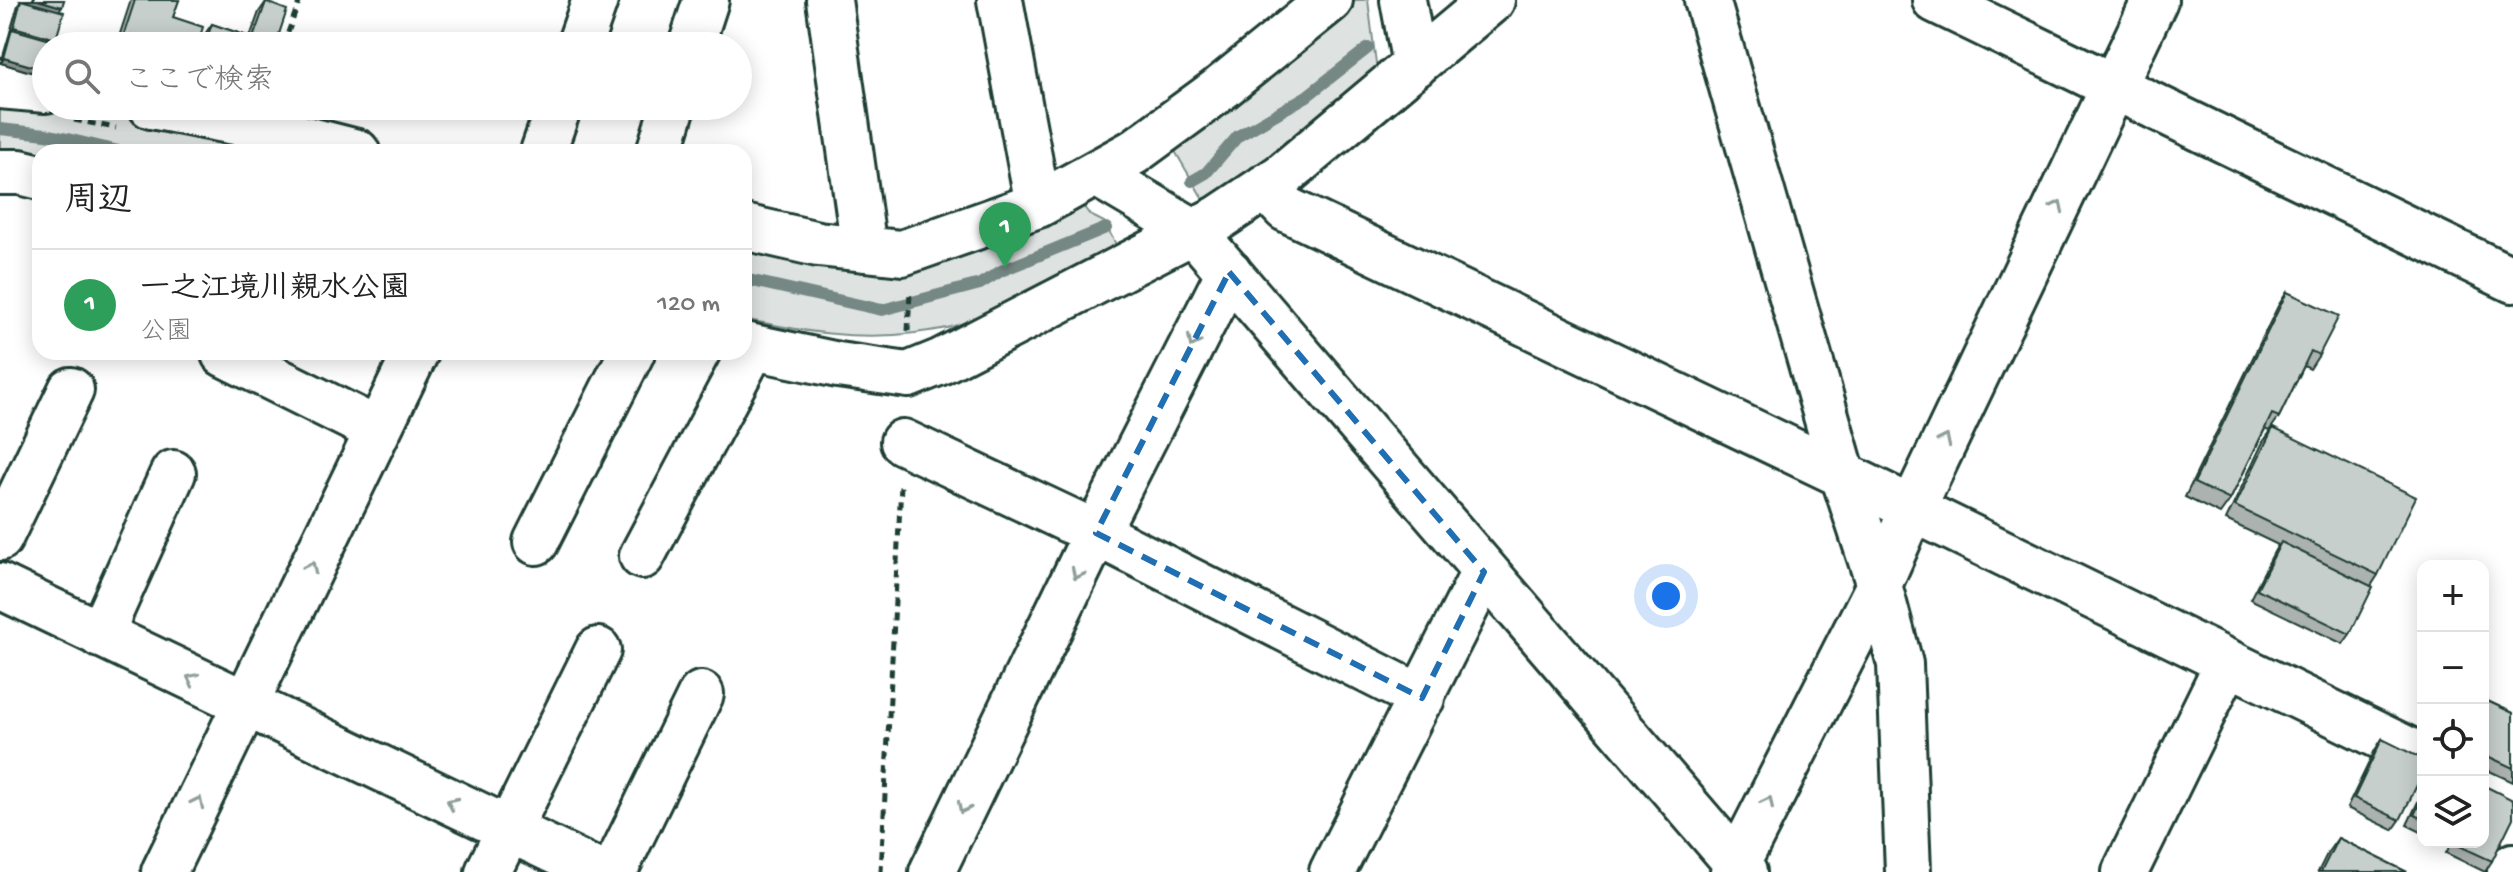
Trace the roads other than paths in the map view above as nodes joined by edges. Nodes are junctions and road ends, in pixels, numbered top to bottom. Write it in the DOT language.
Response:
graph roads {
  1 [pos="10,0"];
  2 [pos="595,0"];
  3 [pos="706,0"];
  4 [pos="829,0"];
  5 [pos="1000,0"];
  6 [pos="1330,0"];
  7 [pos="1403,0"];
  8 [pos="1492,0"];
  9 [pos="1707,0"];
  10 [pos="1935,0"];
  11 [pos="2155,0"];
  12 [pos="584,32"];
  13 [pos="696,32"];
  14 [pos="0,34"];
  15 [pos="1415,65"];
  16 [pos="0,86"];
  17 [pos="2114,88"];
  18 [pos="32,89"];
  19 [pos="224,120"];
  20 [pos="554,120"];
  21 [pos="669,120"];
  22 [pos="326,144"];
  23 [pos="546,144"];
  24 [pos="661,144"];
  25 [pos="0,172"];
  26 [pos="1097,174"];
  27 [pos="32,175"];
  28 [pos="1265,187"];
  29 [pos="1038,205"];
  30 [pos="752,229"];
  31 [pos="1193,231"];
  32 [pos="864,249"];
  33 [pos="1229,272"];
  34 [pos="2513,280"];
  35 [pos="752,347"];
  36 [pos="236,360"];
  37 [pos="412,360"];
  38 [pos="628,360"];
  39 [pos="741,360"];
  40 [pos="71,390"];
  41 [pos="377,430"];
  42 [pos="903,442"];
  43 [pos="173,473"];
  44 [pos="1843,475"];
  45 [pos="1912,510"];
  46 [pos="1096,533"];
  47 [pos="0,538"];
  48 [pos="536,542"];
  49 [pos="642,556"];
  50 [pos="1484,572"];
  51 [pos="1879,585"];
  52 [pos="4,599"];
  53 [pos="100,635"];
  54 [pos="598,650"];
  55 [pos="2228,662"];
  56 [pos="701,694"];
  57 [pos="1422,698"];
  58 [pos="245,705"];
  59 [pos="2417,754"];
  60 [pos="508,829"];
  61 [pos="2513,866"];
  62 [pos="1738,869"];
  63 [pos="164,872"];
  64 [pos="488,872"];
  65 [pos="598,872"];
  66 [pos="614,872"];
  67 [pos="932,872"];
  68 [pos="1332,872"];
  69 [pos="1908,872"];
  70 [pos="2125,872"];
  71 [pos="2510,872"];
  1 -- 14 [label="street"];
  2 -- 12 [label="street"];
  3 -- 13 [label="street"];
  4 -- 32 [label="street"];
  5 -- 29 [label="street"];
  6 -- 26 [label="street"];
  7 -- 15 [label="street"];
  8 -- 15 [label="street"];
  9 -- 44 [label="street"];
  10 -- 17 [label="street"];
  11 -- 17 [label="street"];
  15 -- 28 [label="street"];
  16 -- 18 [label="street"];
  17 -- 34 [label="street"];
  45 -- 17 [label="street, one-way"];
  19 -- 22 [label="street"];
  20 -- 23 [label="street"];
  21 -- 24 [label="street"];
  25 -- 27 [label="street"];
  26 -- 29 [label="street"];
  26 -- 31 [label="street"];
  28 -- 31 [label="street"];
  28 -- 44 [label="street"];
  29 -- 32 [label="street"];
  30 -- 32 [label="street"];
  31 -- 33 [label="street"];
  31 -- 35 [label="street"];
  33 -- 46 [label="street, one-way"];
  33 -- 50 [label="street"];
  36 -- 41 [label="street"];
  37 -- 41 [label="street"];
  38 -- 48 [label="street"];
  39 -- 49 [label="street"];
  40 -- 47 [label="street"];
  58 -- 41 [label="street, one-way"];
  42 -- 46 [label="street"];
  43 -- 53 [label="street"];
  44 -- 45 [label="street"];
  44 -- 51 [label="street"];
  45 -- 51 [label="street"];
  45 -- 55 [label="street"];
  46 -- 57 [label="street"];
  46 -- 67 [label="street, one-way"];
  50 -- 57 [label="street"];
  50 -- 62 [label="street"];
  62 -- 51 [label="street, one-way"];
  51 -- 69 [label="street"];
  52 -- 53 [label="street"];
  58 -- 53 [label="street, one-way"];
  54 -- 60 [label="street"];
  55 -- 59 [label="street"];
  55 -- 70 [label="street"];
  56 -- 66 [label="street"];
  57 -- 68 [label="street"];
  60 -- 58 [label="street, one-way"];
  63 -- 58 [label="street, one-way"];
  60 -- 64 [label="street"];
  60 -- 65 [label="street"];
  61 -- 71 [label="street"];
}
